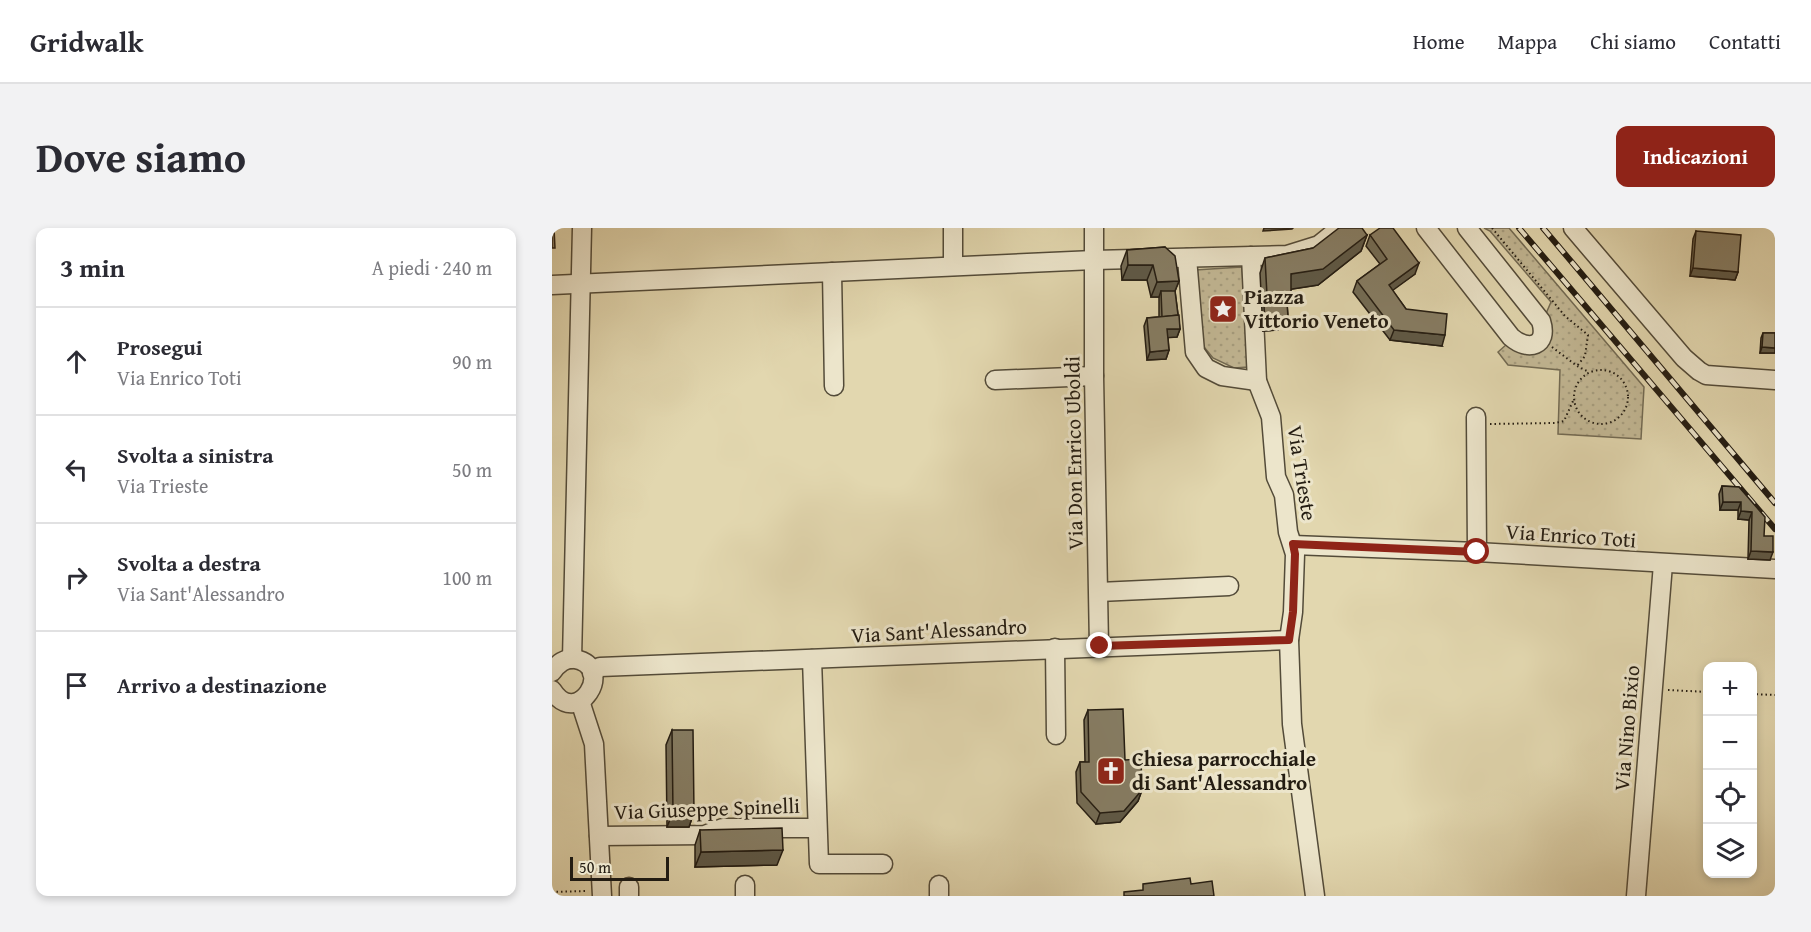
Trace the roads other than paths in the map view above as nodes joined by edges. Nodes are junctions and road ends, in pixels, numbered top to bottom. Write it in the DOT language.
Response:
graph roads {
  1 [pos="582,228"];
  2 [pos="953,228"];
  3 [pos="1094,228"];
  4 [pos="1340,228"];
  5 [pos="1426,228"];
  6 [pos="1467,228"];
  7 [pos="1573,228"];
  8 [pos="1251,256"];
  9 [pos="1187,258"];
  10 [pos="1094,260"];
  11 [pos="953,266"];
  12 [pos="832,272"];
  13 [pos="552,285"];
  14 [pos="581,285"];
  15 [pos="1094,376"];
  16 [pos="994,380"];
  17 [pos="1775,380"];
  18 [pos="1257,381"];
  19 [pos="834,386"];
  20 [pos="1476,420"];
  21 [pos="1293,544"];
  22 [pos="1477,552"];
  23 [pos="1663,564"];
  24 [pos="1775,569"];
  25 [pos="1229,586"];
  26 [pos="1099,592"];
  27 [pos="1289,640"];
  28 [pos="1100,646"];
  29 [pos="1054,648"];
  30 [pos="572,659"];
  31 [pos="812,659"];
  32 [pos="552,672"];
  33 [pos="592,673"];
  34 [pos="552,690"];
  35 [pos="580,701"];
  36 [pos="1056,735"];
  37 [pos="817,828"];
  38 [pos="599,836"];
  39 [pos="883,864"];
  40 [pos="602,893"];
  41 [pos="1315,896"];
  42 [pos="1635,896"];
  1 -- 14 [label="street"];
  2 -- 11 [label="street"];
  3 -- 10 [label="street, Via Don Enrico Uboldi"];
  4 -- 8 [label="street"];
  5 -- 6 [label="street"];
  7 -- 17 [label="street"];
  8 -- 9 [label="street"];
  8 -- 18 [label="street"];
  9 -- 10 [label="street"];
  9 -- 18 [label="street"];
  10 -- 11 [label="street"];
  10 -- 15 [label="street, Via Don Enrico Uboldi"];
  11 -- 12 [label="street"];
  12 -- 14 [label="street"];
  12 -- 19 [label="street"];
  13 -- 14 [label="street"];
  14 -- 30 [label="street"];
  15 -- 16 [label="street"];
  15 -- 26 [label="street, Via Don Enrico Uboldi"];
  18 -- 21 [label="street, Via Trieste"];
  20 -- 22 [label="street"];
  21 -- 22 [label="street, Via Enrico Toti"];
  21 -- 27 [label="street, Via Trieste"];
  22 -- 23 [label="street, Via Enrico Toti"];
  23 -- 24 [label="street, Via Enrico Toti"];
  23 -- 42 [label="street, Via Nino Bixio"];
  25 -- 26 [label="street"];
  26 -- 28 [label="street, Via Don Enrico Uboldi"];
  27 -- 28 [label="street, Via Sant'Alessandro"];
  27 -- 41 [label="street, Via Trieste"];
  28 -- 29 [label="street, Via Sant'Alessandro"];
  29 -- 31 [label="street, Via Sant'Alessandro"];
  29 -- 36 [label="street"];
  30 -- 32 [label="street"];
  30 -- 33 [label="street"];
  31 -- 33 [label="street, Via Sant'Alessandro"];
  31 -- 37 [label="street"];
  33 -- 35 [label="street"];
  34 -- 35 [label="street"];
  35 -- 38 [label="street"];
  37 -- 38 [label="street, Via Giuseppe Spinelli"];
  37 -- 39 [label="street"];
  38 -- 40 [label="street"];
}
